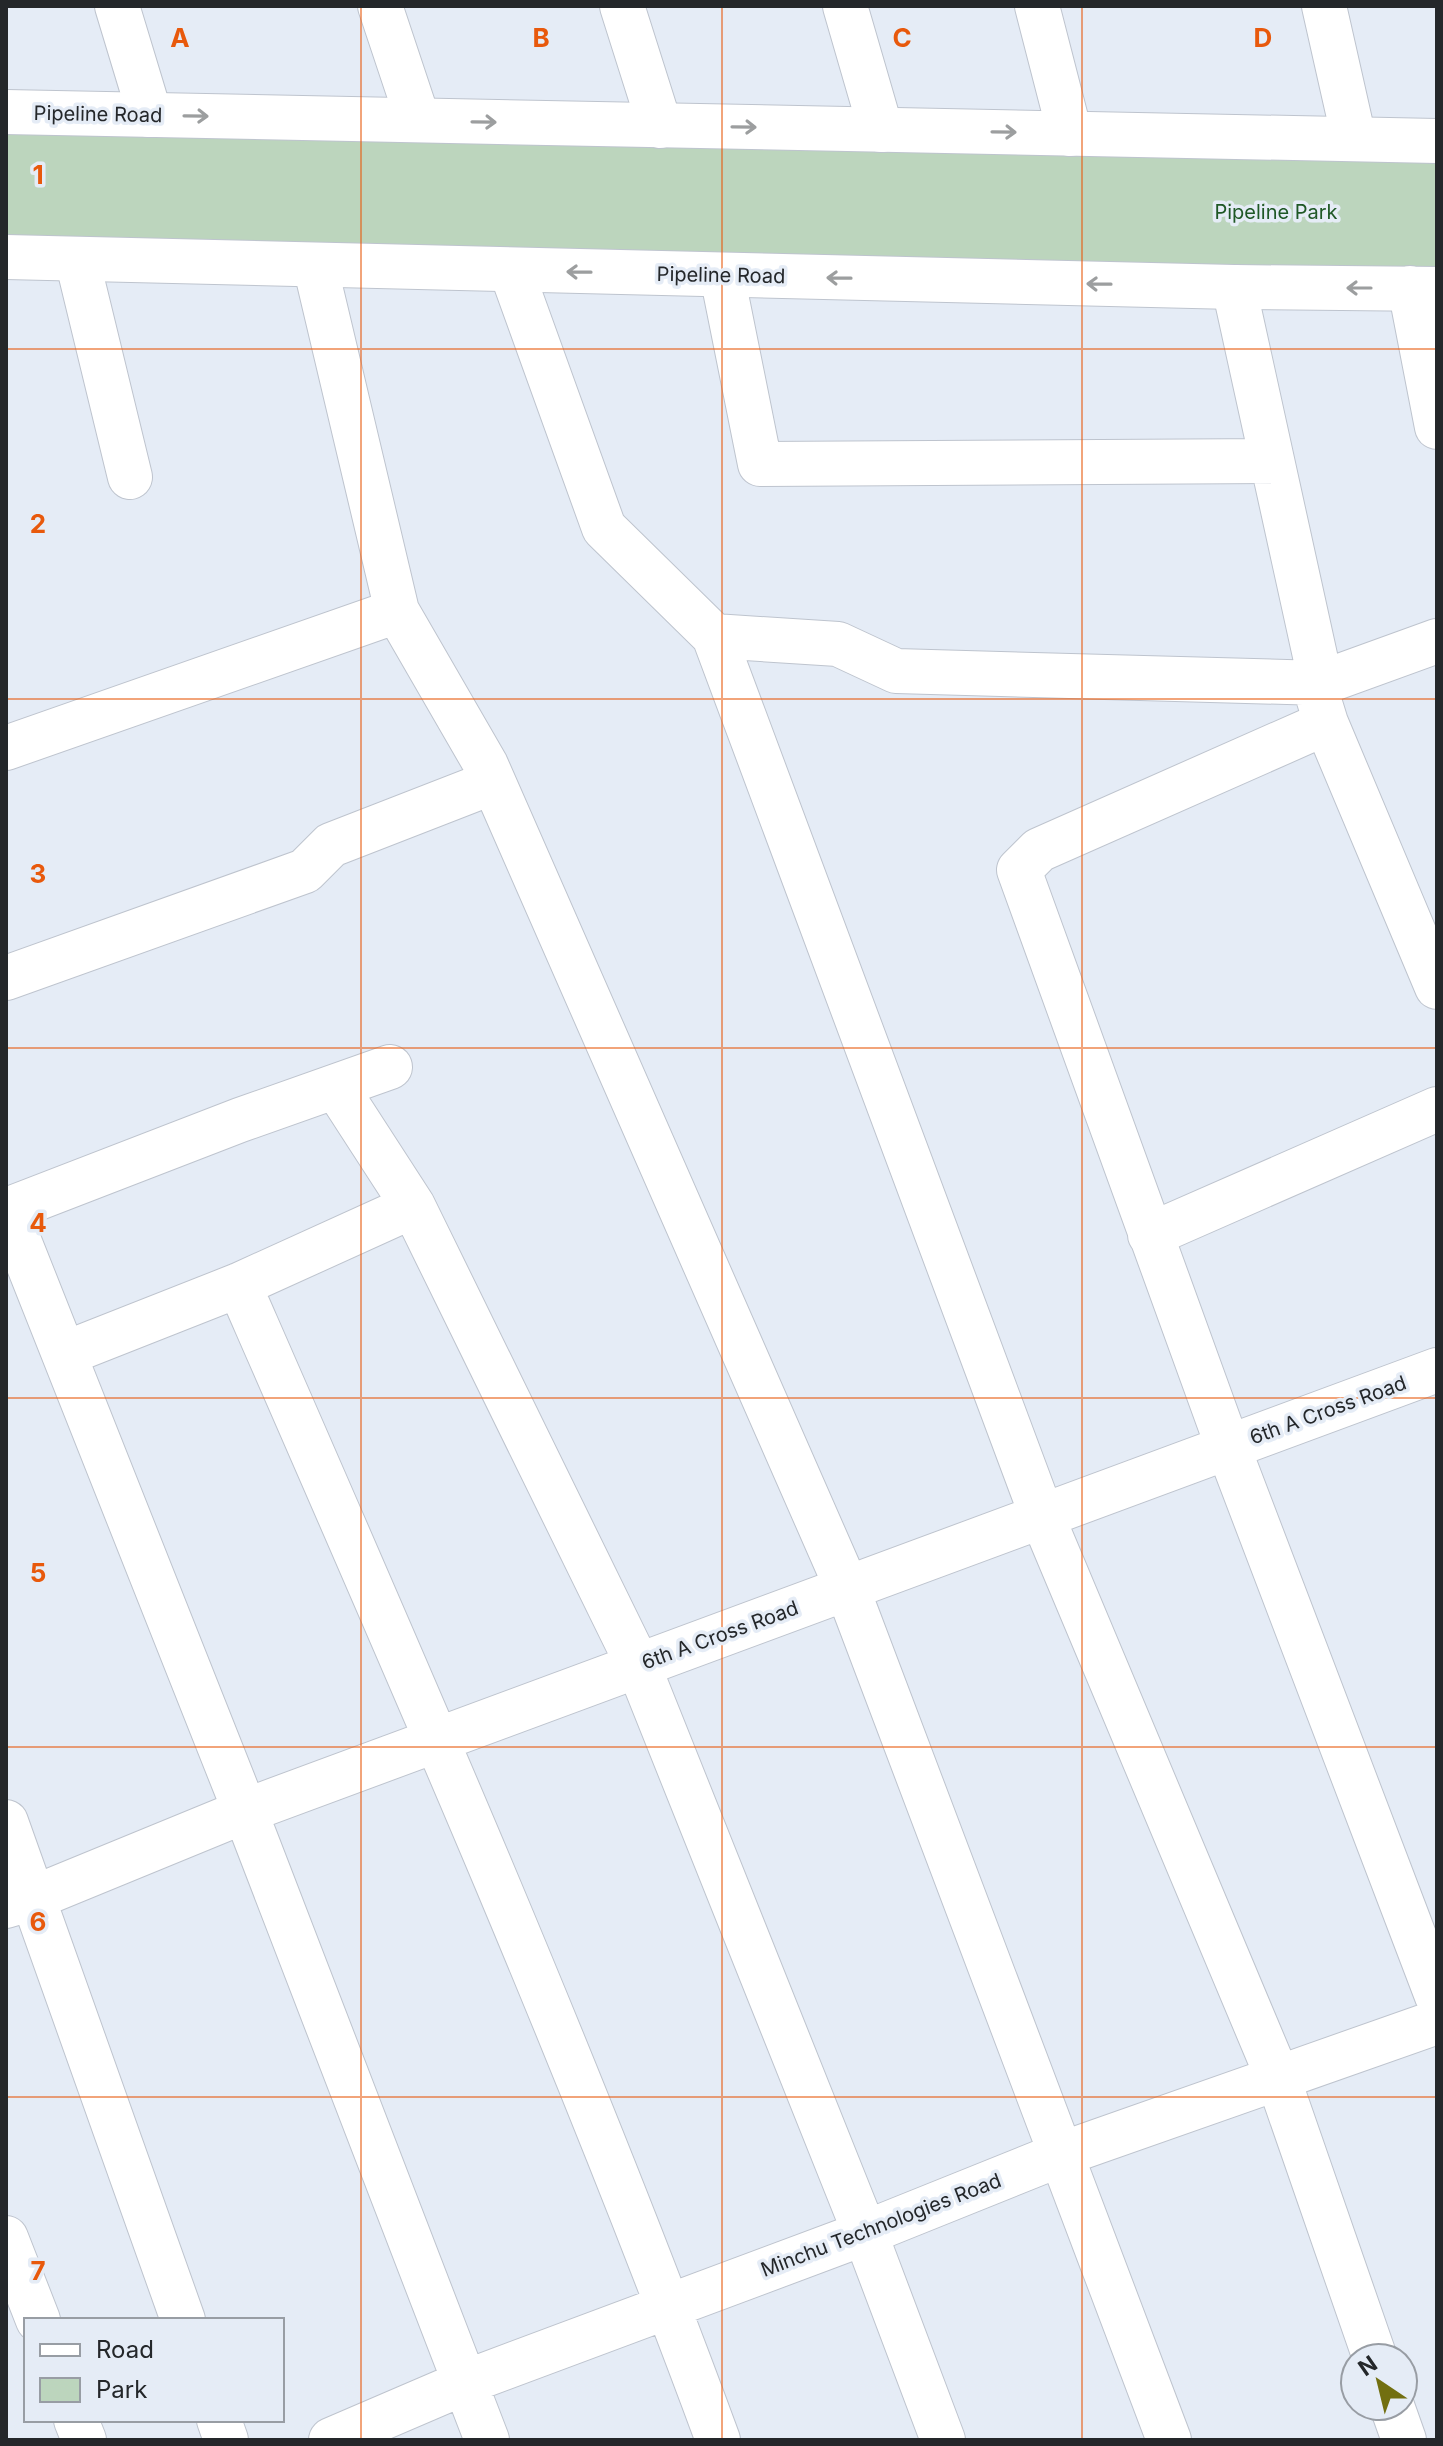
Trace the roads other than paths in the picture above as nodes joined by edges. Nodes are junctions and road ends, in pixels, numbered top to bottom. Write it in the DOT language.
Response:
graph roads {
  1 [pos="117,6"];
  2 [pos="380,6"];
  3 [pos="622,6"];
  4 [pos="845,6"];
  5 [pos="1037,6"];
  6 [pos="1324,6"];
  7 [pos="6,112"];
  8 [pos="150,115"];
  9 [pos="418,120"];
  10 [pos="660,126"];
  11 [pos="881,130"];
  12 [pos="1070,134"];
  13 [pos="1354,139"];
  14 [pos="1437,141"];
  15 [pos="6,257"];
  16 [pos="77,259"];
  17 [pos="315,265"];
  18 [pos="511,270"];
  19 [pos="722,275"];
  20 [pos="1234,287"];
  21 [pos="1424,288"];
  22 [pos="1437,427"];
  23 [pos="1272,461"];
  24 [pos="130,477"];
  25 [pos="397,611"];
  26 [pos="714,636"];
  27 [pos="1437,641"];
  28 [pos="1323,703"];
  29 [pos="6,748"];
  30 [pos="493,782"];
  31 [pos="1423,915"];
  32 [pos="6,978"];
  33 [pos="1437,987"];
  34 [pos="390,1067"];
  35 [pos="336,1087"];
  36 [pos="1437,1109"];
  37 [pos="413,1206"];
  38 [pos="6,1209"];
  39 [pos="1150,1235"];
  40 [pos="239,1285"];
  41 [pos="64,1354"];
  42 [pos="1437,1370"];
  43 [pos="1228,1447"];
  44 [pos="1042,1516"];
  45 [pos="847,1588"];
  46 [pos="638,1665"];
  47 [pos="438,1740"];
  48 [pos="245,1811"];
  49 [pos="6,1822"];
  50 [pos="20,1902"];
  51 [pos="1437,1996"];
  52 [pos="1437,2022"];
  53 [pos="1278,2078"];
  54 [pos="1059,2155"];
  55 [pos="865,2233"];
  56 [pos="6,2238"];
  57 [pos="669,2305"];
  58 [pos="37,2318"];
  59 [pos="182,2318"];
  60 [pos="1369,2342"];
  61 [pos="466,2382"];
  62 [pos="331,2440"];
  63 [pos="487,2440"];
  64 [pos="718,2440"];
  65 [pos="943,2440"];
  66 [pos="1169,2440"];
  1 -- 8 [label="street"];
  2 -- 9 [label="street"];
  3 -- 10 [label="street"];
  4 -- 11 [label="street"];
  5 -- 12 [label="street"];
  6 -- 13 [label="street"];
  7 -- 8 [label="street, Pipeline Road"];
  8 -- 9 [label="street, Pipeline Road, one-way"];
  9 -- 10 [label="street, Pipeline Road, one-way"];
  10 -- 11 [label="street, Pipeline Road, one-way"];
  11 -- 12 [label="street, Pipeline Road, one-way"];
  12 -- 13 [label="street, Pipeline Road"];
  13 -- 14 [label="street, Pipeline Road"];
  15 -- 16 [label="street, Pipeline Road"];
  16 -- 17 [label="street, Pipeline Road"];
  16 -- 24 [label="street"];
  17 -- 18 [label="street, Pipeline Road"];
  17 -- 25 [label="street"];
  19 -- 18 [label="street, Pipeline Road, one-way"];
  18 -- 26 [label="street"];
  20 -- 19 [label="street, Pipeline Road, one-way"];
  19 -- 23 [label="street"];
  21 -- 20 [label="street, Pipeline Road, one-way"];
  20 -- 23 [label="street"];
  21 -- 22 [label="street"];
  23 -- 28 [label="street"];
  25 -- 29 [label="street"];
  25 -- 30 [label="street"];
  26 -- 28 [label="street"];
  26 -- 44 [label="street"];
  27 -- 28 [label="street"];
  28 -- 31 [label="street"];
  28 -- 39 [label="street"];
  30 -- 32 [label="street"];
  30 -- 45 [label="street"];
  31 -- 33 [label="street"];
  34 -- 35 [label="street"];
  35 -- 37 [label="street"];
  35 -- 38 [label="street"];
  36 -- 39 [label="street"];
  37 -- 40 [label="street"];
  37 -- 46 [label="street"];
  38 -- 41 [label="street"];
  39 -- 43 [label="street"];
  40 -- 41 [label="street"];
  40 -- 47 [label="street"];
  41 -- 48 [label="street"];
  42 -- 43 [label="street, 6th A Cross Road"];
  43 -- 44 [label="street, 6th A Cross Road"];
  43 -- 51 [label="street"];
  44 -- 45 [label="street, 6th A Cross Road"];
  44 -- 53 [label="street"];
  45 -- 46 [label="street, 6th A Cross Road"];
  45 -- 54 [label="street"];
  46 -- 47 [label="street, 6th A Cross Road"];
  46 -- 55 [label="street"];
  47 -- 48 [label="street, 6th A Cross Road"];
  47 -- 57 [label="street"];
  48 -- 50 [label="street, 6th A Cross Road"];
  48 -- 61 [label="street"];
  49 -- 50 [label="street"];
  50 -- 59 [label="street"];
  52 -- 53 [label="street, Minchu Technologies Road"];
  53 -- 54 [label="street, Minchu Technologies Road"];
  53 -- 60 [label="street"];
  54 -- 55 [label="street, Minchu Technologies Road"];
  54 -- 66 [label="street"];
  55 -- 57 [label="street, Minchu Technologies Road"];
  55 -- 65 [label="street"];
  56 -- 58 [label="street"];
  57 -- 61 [label="street, Minchu Technologies Road"];
  57 -- 64 [label="street"];
  61 -- 62 [label="street, Minchu Technologies Road"];
  61 -- 63 [label="street"];
}
